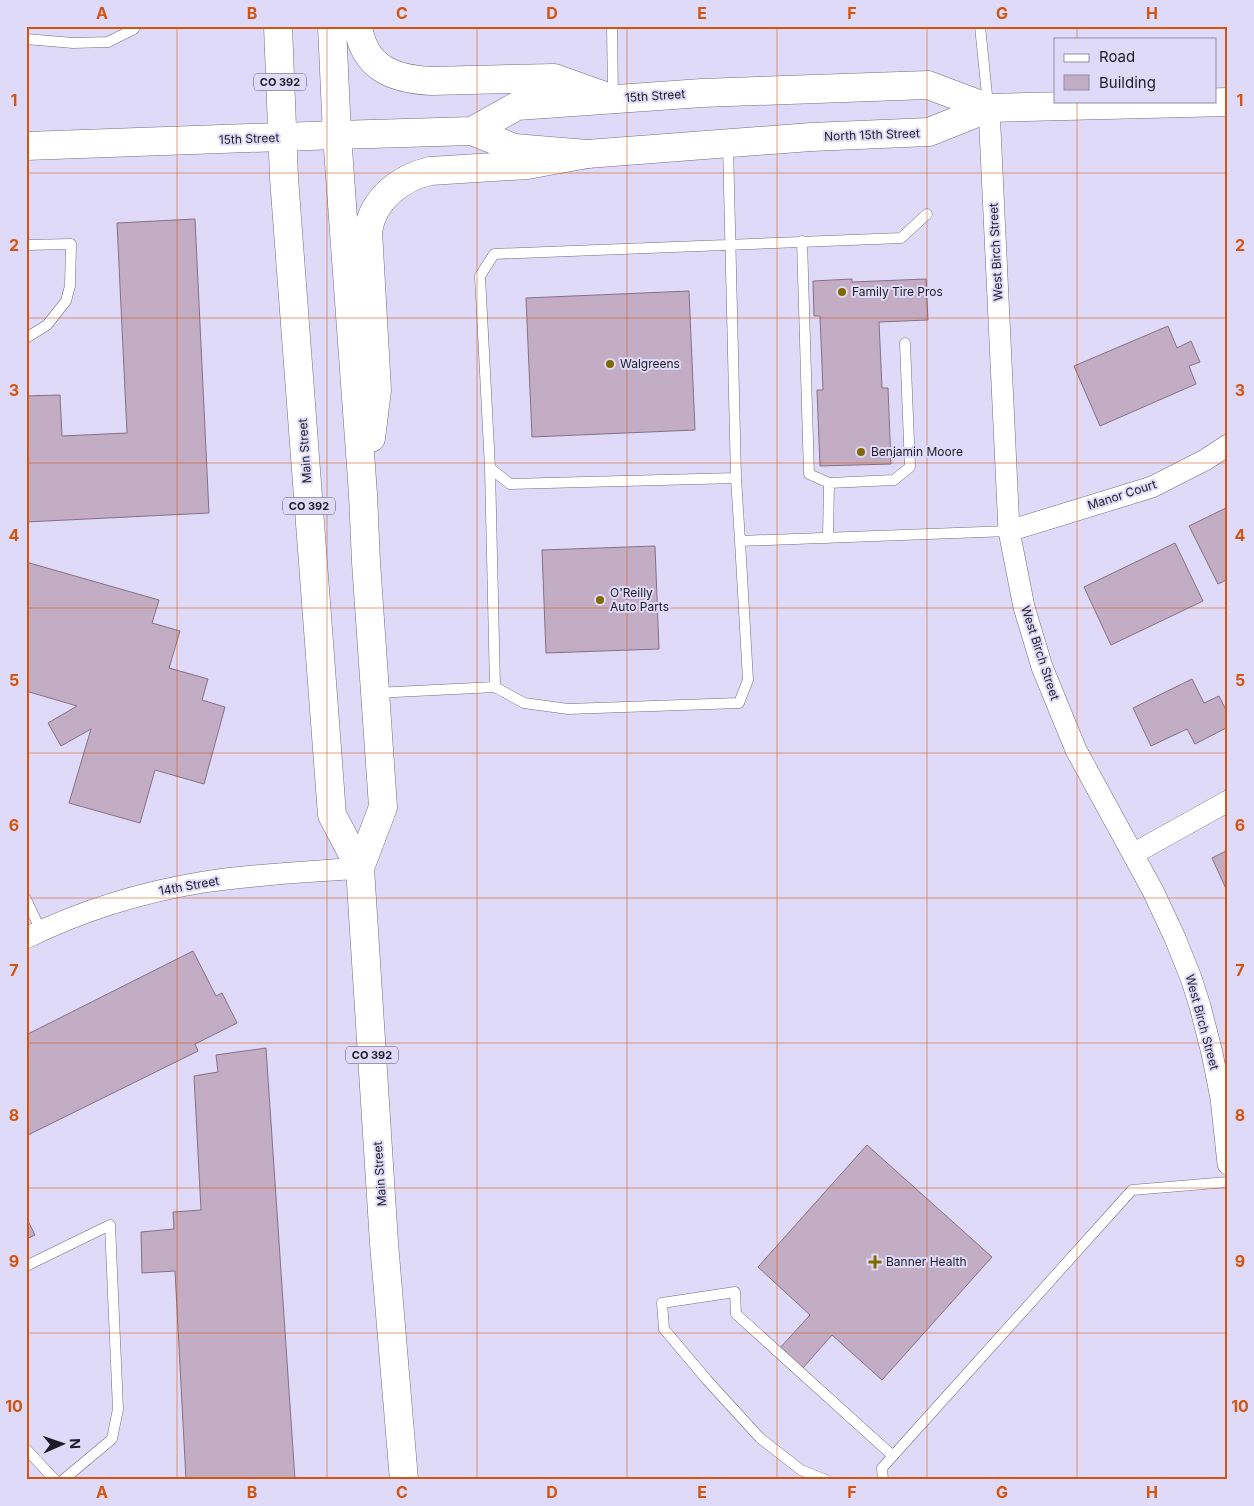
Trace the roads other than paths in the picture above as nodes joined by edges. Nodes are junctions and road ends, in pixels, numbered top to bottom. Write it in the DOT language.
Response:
graph roads {
  1 [pos="136,26"];
  2 [pos="278,26"];
  3 [pos="332,26"];
  4 [pos="358,26"];
  5 [pos="612,26"];
  6 [pos="980,26"];
  7 [pos="26,40"];
  8 [pos="815,89"];
  9 [pos="613,99"];
  10 [pos="1228,102"];
  11 [pos="988,108"];
  12 [pos="472,131"];
  13 [pos="337,134"];
  14 [pos="811,137"];
  15 [pos="283,138"];
  16 [pos="728,142"];
  17 [pos="26,146"];
  18 [pos="587,154"];
  19 [pos="927,214"];
  20 [pos="802,241"];
  21 [pos="730,244"];
  22 [pos="26,245"];
  23 [pos="26,338"];
  24 [pos="905,343"];
  25 [pos="1228,445"];
  26 [pos="490,468"];
  27 [pos="736,478"];
  28 [pos="829,483"];
  29 [pos="363,494"];
  30 [pos="1009,531"];
  31 [pos="828,538"];
  32 [pos="740,542"];
  33 [pos="495,687"];
  34 [pos="375,693"];
  35 [pos="1228,801"];
  36 [pos="1133,854"];
  37 [pos="360,868"];
  38 [pos="26,899"];
  39 [pos="34,935"];
  40 [pos="1228,1164"];
  41 [pos="1228,1182"];
  42 [pos="26,1266"];
  43 [pos="26,1449"];
  44 [pos="893,1456"];
  45 [pos="56,1480"];
  46 [pos="62,1480"];
  47 [pos="404,1480"];
  48 [pos="826,1480"];
  49 [pos="883,1480"];
  1 -- 7 [label="lane"];
  2 -- 15 [label="main road, Main Street / CO 392"];
  3 -- 13 [label="main road, Main Street / CO 392"];
  4 -- 9 [label="main road"];
  5 -- 9 [label="lane"];
  6 -- 11 [label="lane"];
  8 -- 9 [label="main road, 15th Street"];
  8 -- 11 [label="main road, North 15th Street"];
  9 -- 12 [label="main road, 15th Street"];
  10 -- 11 [label="main road, North 15th Street"];
  11 -- 14 [label="main road, North 15th Street"];
  11 -- 30 [label="street, West Birch Street"];
  12 -- 13 [label="main road, 15th Street"];
  12 -- 18 [label="main road, 15th Street"];
  13 -- 15 [label="main road, 15th Street"];
  13 -- 29 [label="main road, Main Street / CO 392"];
  14 -- 16 [label="main road, 15th Street"];
  15 -- 17 [label="main road, 15th Street"];
  15 -- 37 [label="main road, Main Street / CO 392"];
  16 -- 18 [label="main road, 15th Street"];
  16 -- 21 [label="lane"];
  18 -- 29 [label="main road"];
  19 -- 20 [label="lane"];
  20 -- 21 [label="lane"];
  20 -- 28 [label="lane"];
  21 -- 26 [label="lane"];
  21 -- 27 [label="lane"];
  22 -- 23 [label="lane"];
  24 -- 28 [label="lane"];
  25 -- 30 [label="street, Manor Court"];
  26 -- 27 [label="lane"];
  26 -- 33 [label="lane"];
  27 -- 32 [label="lane"];
  28 -- 31 [label="lane"];
  29 -- 34 [label="main road, Main Street / CO 392"];
  30 -- 31 [label="lane"];
  30 -- 36 [label="street, West Birch Street"];
  31 -- 32 [label="lane"];
  32 -- 33 [label="lane"];
  33 -- 34 [label="lane"];
  34 -- 37 [label="main road, Main Street / CO 392"];
  35 -- 36 [label="street"];
  36 -- 40 [label="street, West Birch Street"];
  37 -- 39 [label="street, 14th Street"];
  37 -- 47 [label="main road, Main Street / CO 392"];
  38 -- 39 [label="lane"];
  41 -- 44 [label="lane"];
  42 -- 46 [label="lane"];
  43 -- 45 [label="lane"];
  44 -- 48 [label="lane"];
  44 -- 49 [label="lane"];
}
